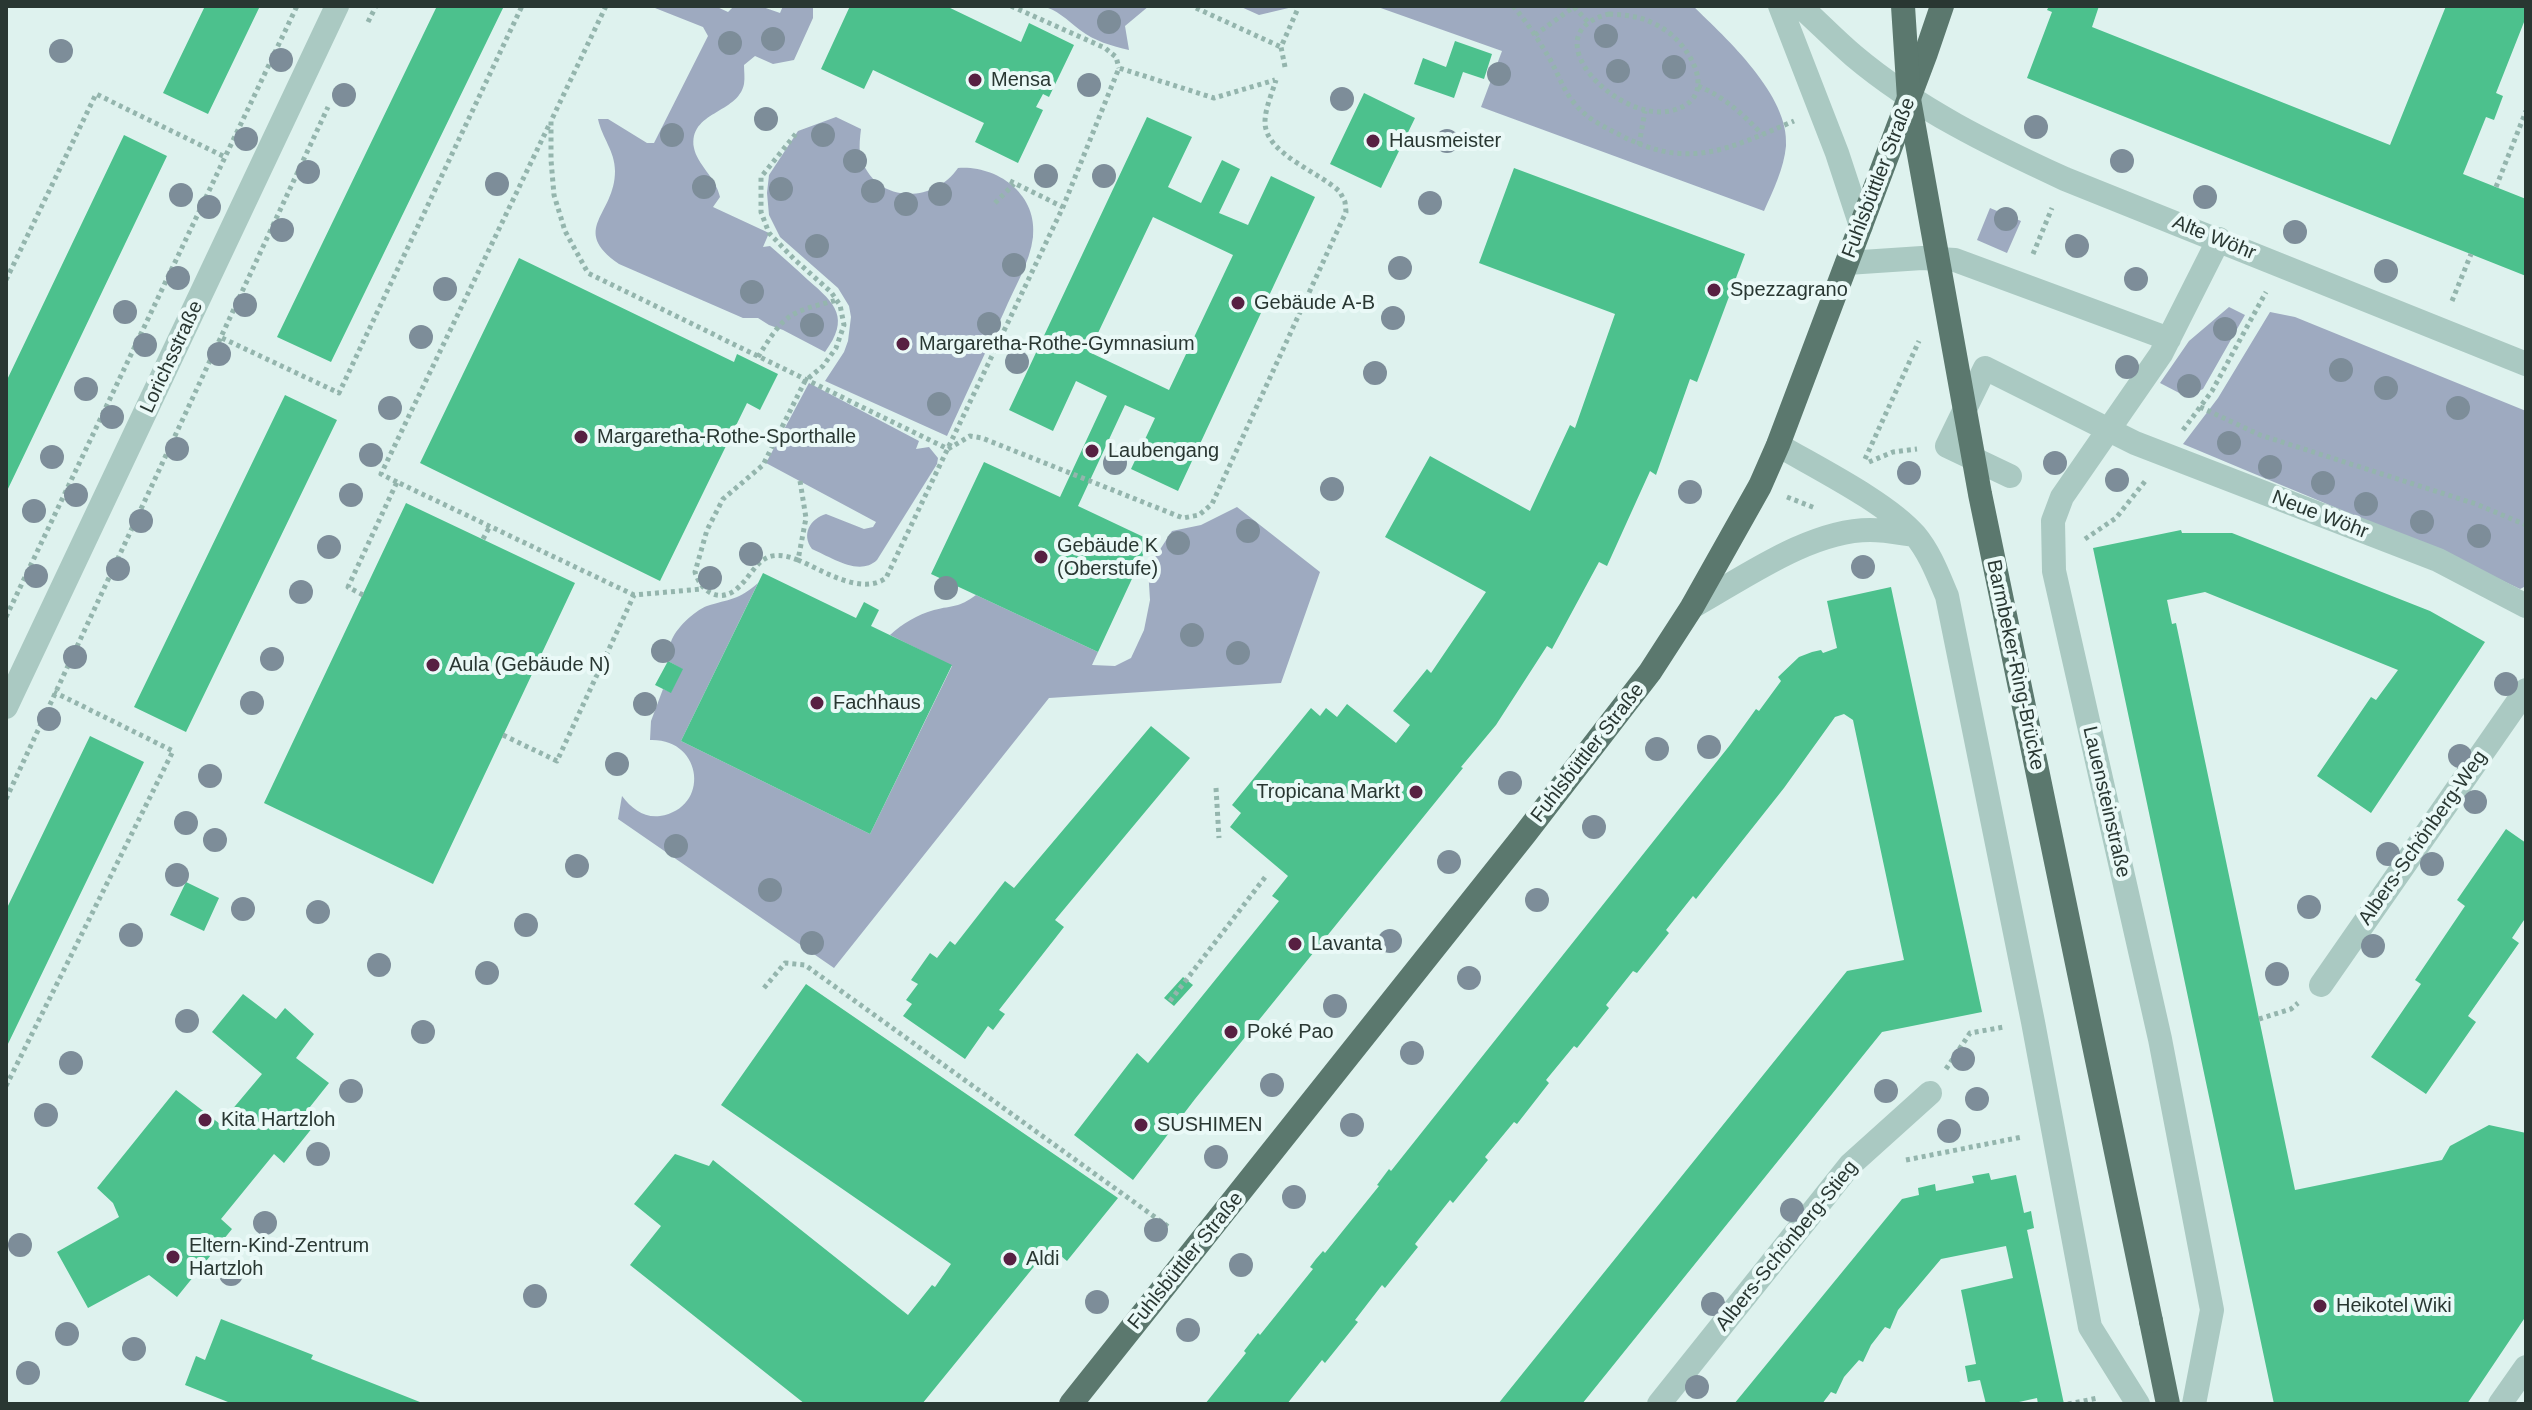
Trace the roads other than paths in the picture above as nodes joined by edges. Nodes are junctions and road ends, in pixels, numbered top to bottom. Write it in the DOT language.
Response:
graph roads {
  1 [pos="337,6"];
  2 [pos="1780,6"];
  3 [pos="1800,6"];
  4 [pos="1903,6"];
  5 [pos="1942,6"];
  6 [pos="1910,96"];
  7 [pos="1861,226"];
  8 [pos="2219,239"];
  9 [pos="1847,263"];
  10 [pos="2169,339"];
  11 [pos="2526,364"];
  12 [pos="2110,430"];
  13 [pos="1778,445"];
  14 [pos="2010,476"];
  15 [pos="1914,535"];
  16 [pos="2526,606"];
  17 [pos="1692,607"];
  18 [pos="2526,690"];
  19 [pos="6,707"];
  20 [pos="2321,985"];
  21 [pos="1930,1093"];
  22 [pos="2526,1367"];
  23 [pos="1071,1404"];
  24 [pos="1659,1404"];
  25 [pos="2138,1404"];
  26 [pos="2168,1404"];
  27 [pos="2194,1404"];
  28 [pos="2500,1404"];
  1 -- 19 [label="street, Lorichsstraße"];
  2 -- 7 [label="street"];
  3 -- 6 [label="street, Alte Wöhr"];
  4 -- 26 [label="main road, Barmbeker-Ring-Brücke, bridge"];
  5 -- 6 [label="main road, Fuhlsbüttler Straße"];
  6 -- 7 [label="main road, Fuhlsbüttler Straße"];
  6 -- 8 [label="street, Alte Wöhr"];
  7 -- 9 [label="main road, Fuhlsbüttler Straße"];
  8 -- 10 [label="street, Lauensteinstraße"];
  8 -- 11 [label="street, Alte Wöhr"];
  9 -- 10 [label="street"];
  9 -- 13 [label="main road, Fuhlsbüttler Straße"];
  10 -- 12 [label="street, Lauensteinstraße"];
  12 -- 14 [label="street, Neue Wöhr"];
  12 -- 16 [label="street, Neue Wöhr"];
  12 -- 27 [label="street, Lauensteinstraße"];
  13 -- 15 [label="street"];
  13 -- 17 [label="main road, Fuhlsbüttler Straße"];
  15 -- 17 [label="street"];
  15 -- 25 [label="street"];
  17 -- 23 [label="main road, Fuhlsbüttler Straße"];
  18 -- 20 [label="street, Albers-Schönberg-Weg"];
  21 -- 24 [label="street, Albers-Schönberg-Stieg"];
  22 -- 28 [label="street"];
}
